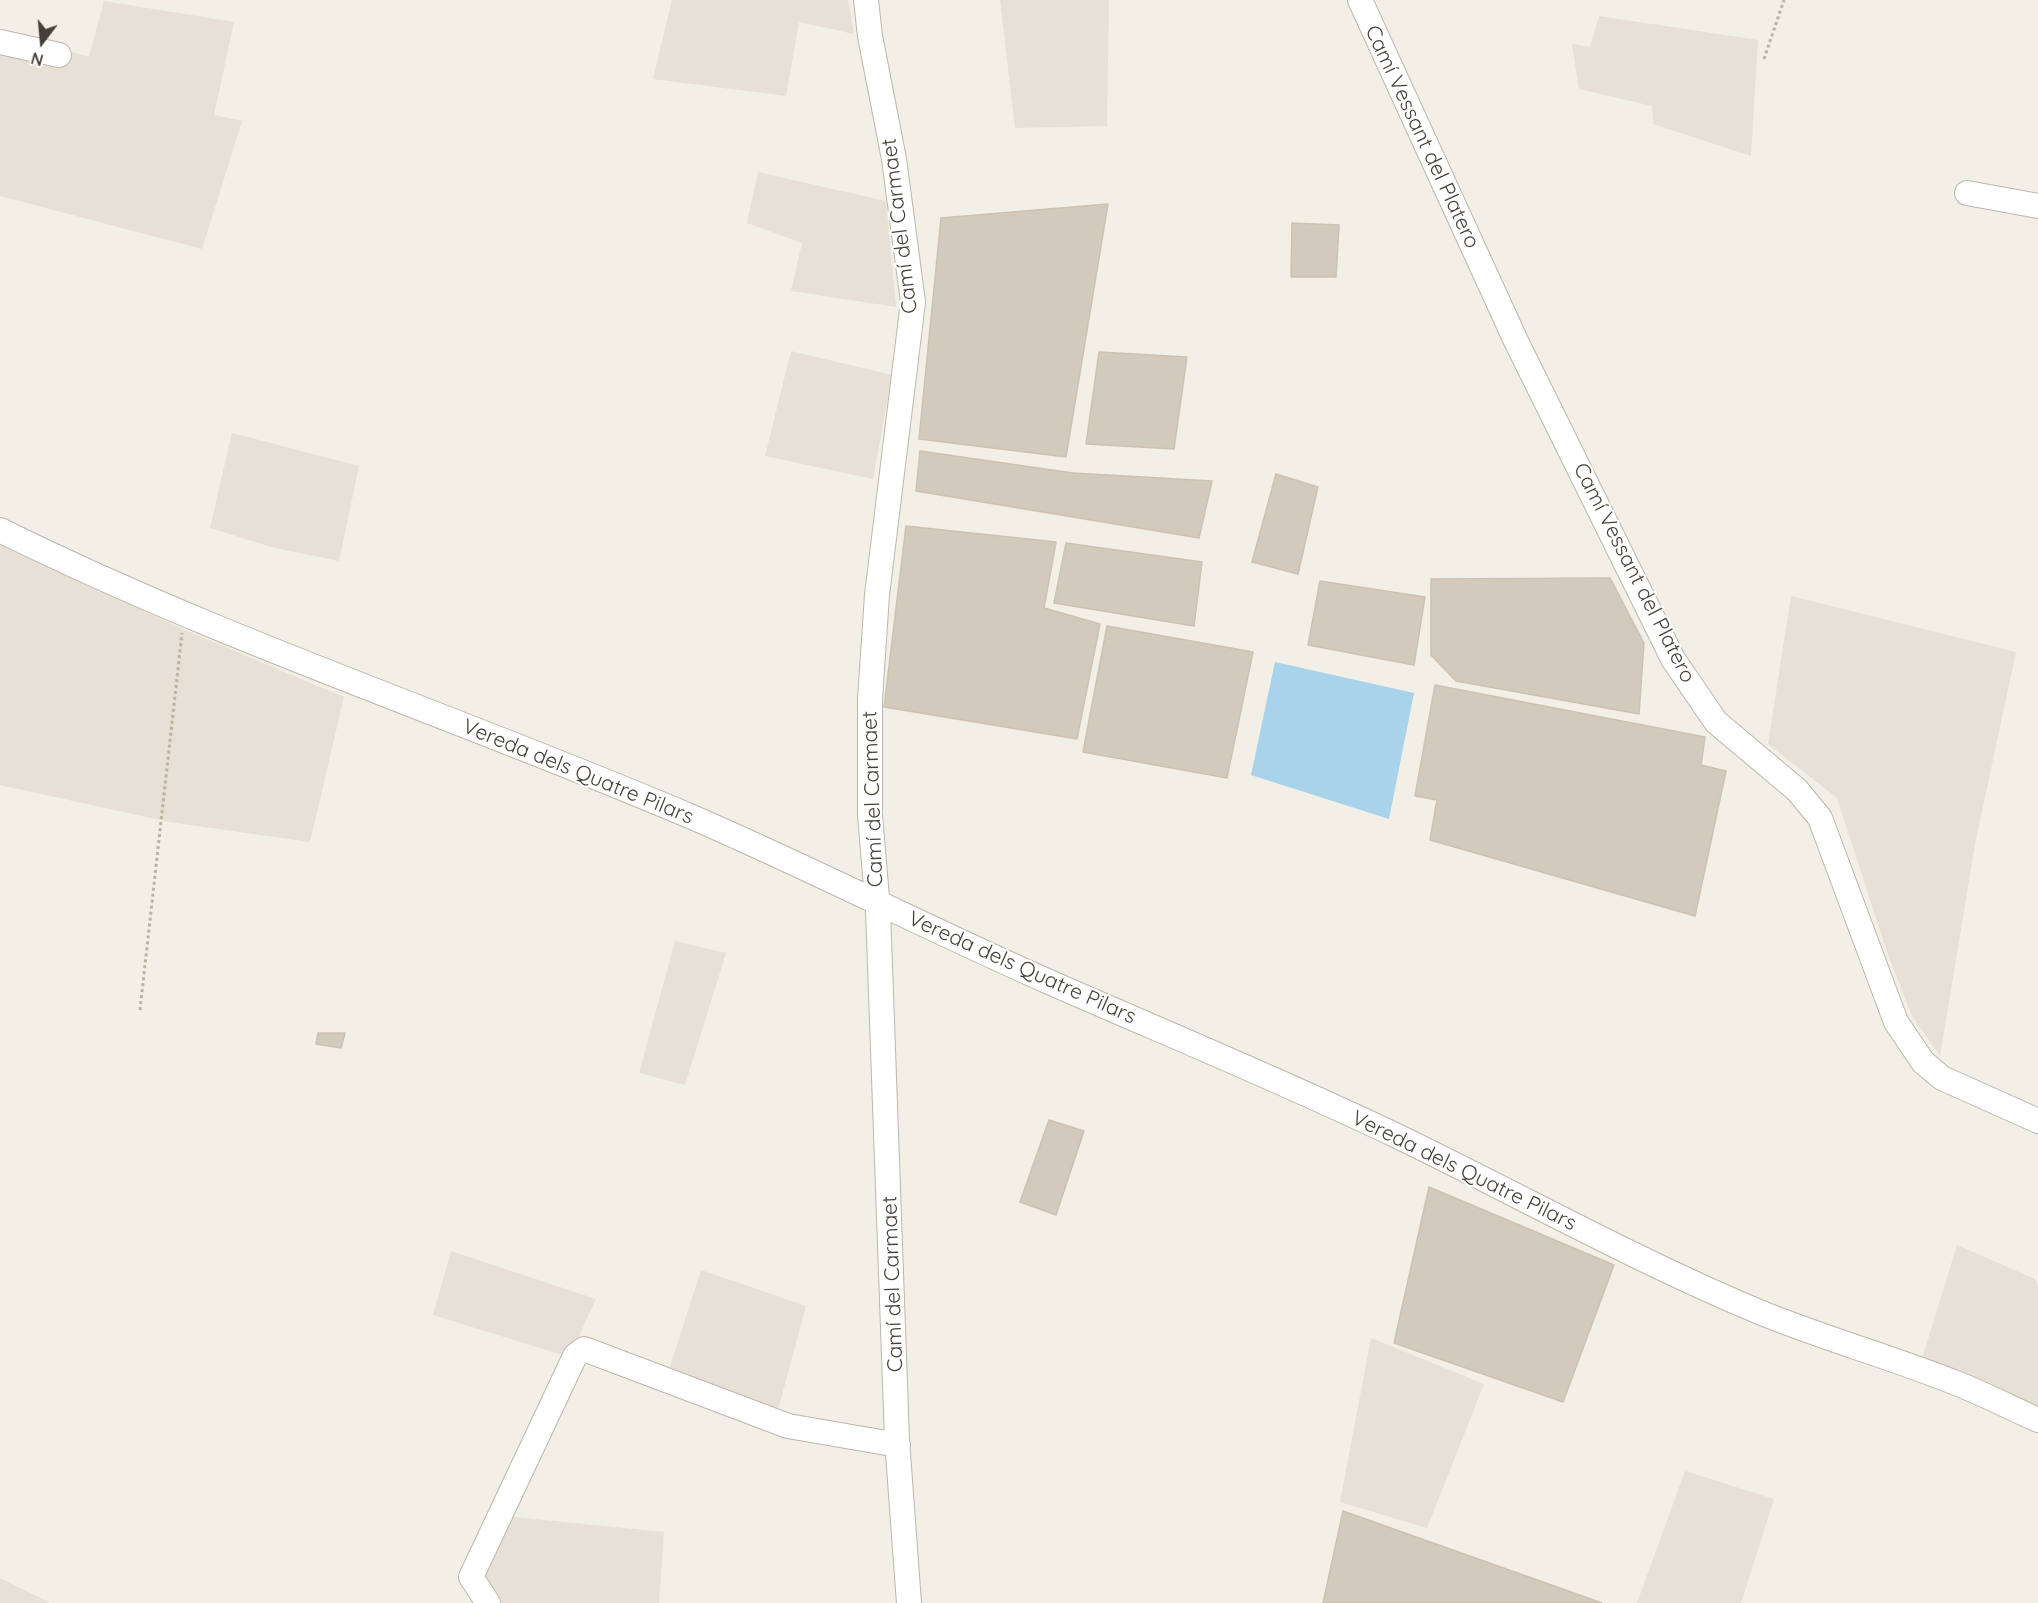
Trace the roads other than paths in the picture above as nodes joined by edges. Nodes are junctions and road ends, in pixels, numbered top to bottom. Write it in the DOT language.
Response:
graph roads {
  1 [pos="866,0"];
  2 [pos="1360,0"];
  3 [pos="0,42"];
  4 [pos="59,56"];
  5 [pos="1967,193"];
  6 [pos="2038,206"];
  7 [pos="0,530"];
  8 [pos="877,903"];
  9 [pos="2038,1121"];
  10 [pos="2038,1420"];
  11 [pos="898,1445"];
  12 [pos="488,1603"];
  13 [pos="909,1603"];
  1 -- 8 [label="street, Camí del Carmaet"];
  2 -- 9 [label="street, Camí Vessant del Platero"];
  3 -- 4 [label="street"];
  5 -- 6 [label="street"];
  7 -- 8 [label="street, Vereda dels Quatre Pilars"];
  8 -- 10 [label="street, Vereda dels Quatre Pilars"];
  8 -- 11 [label="street, Camí del Carmaet"];
  11 -- 12 [label="street"];
  11 -- 13 [label="street, Camí del Carmaet"];
}
